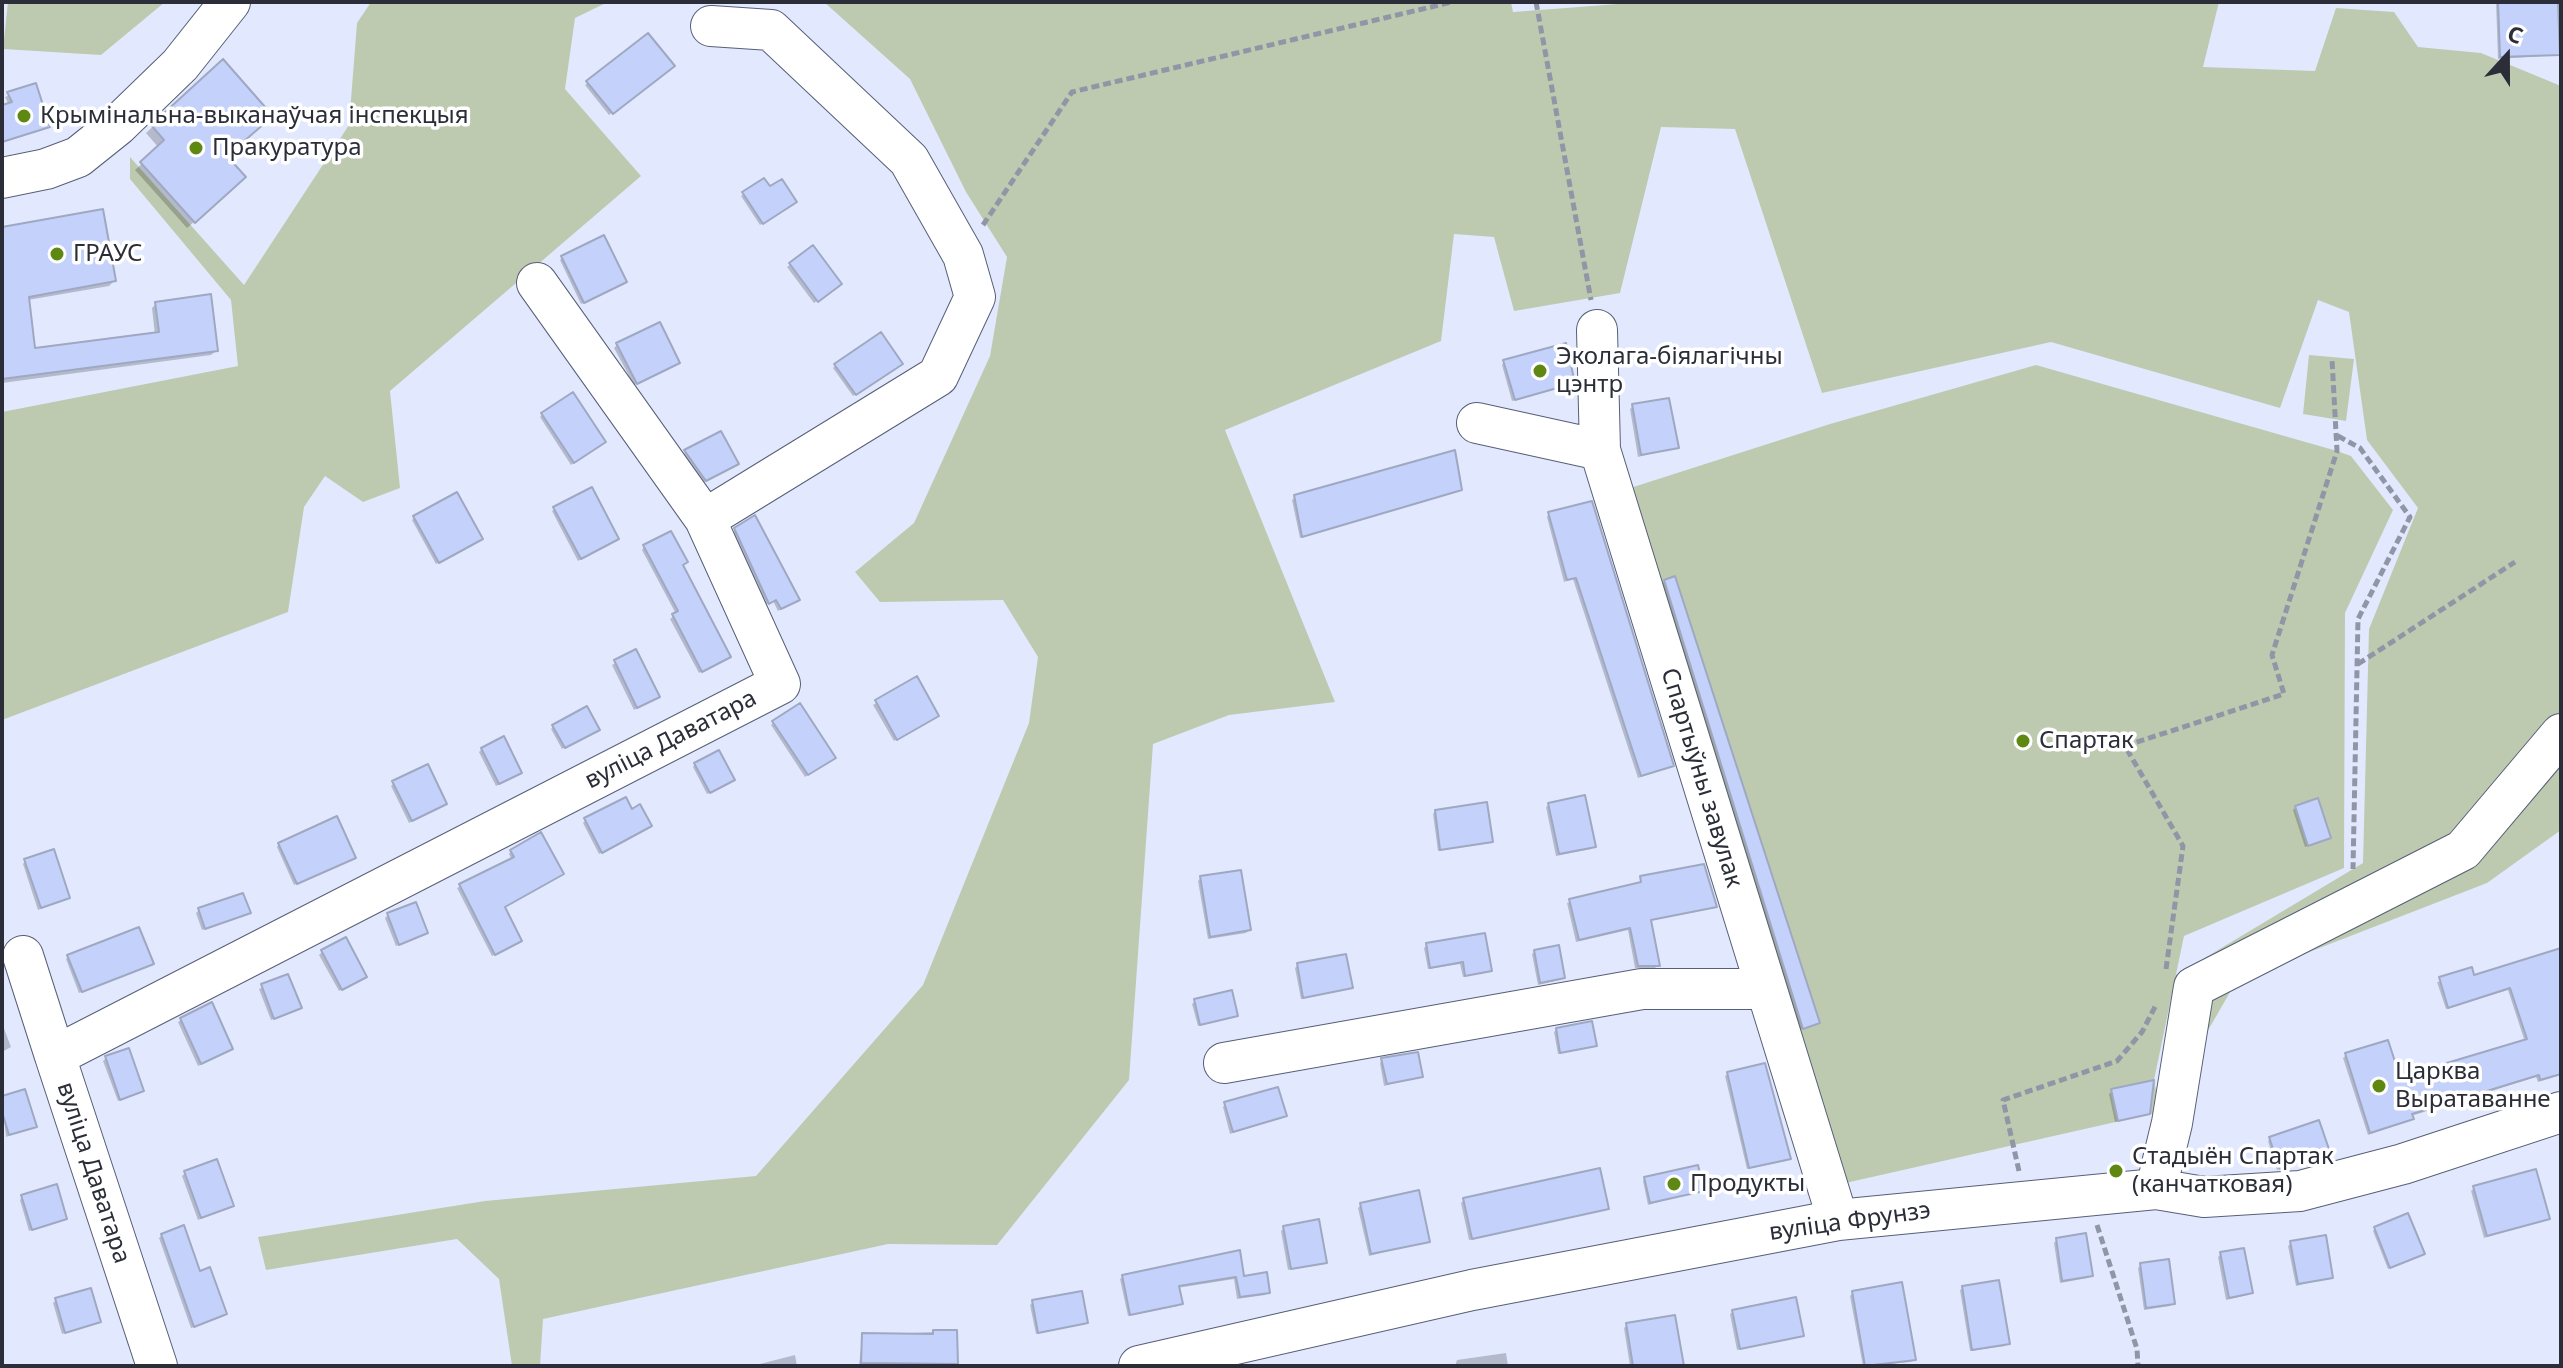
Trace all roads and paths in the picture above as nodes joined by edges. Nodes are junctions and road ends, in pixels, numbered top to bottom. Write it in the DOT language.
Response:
graph roads {
  1 [pos="230,2"];
  2 [pos="1452,2"];
  3 [pos="1536,2"];
  4 [pos="711,26"];
  5 [pos="2,178"];
  6 [pos="963,255"];
  7 [pos="537,283"];
  8 [pos="1597,330"];
  9 [pos="2332,359"];
  10 [pos="1477,423"];
  11 [pos="2338,436"];
  12 [pos="1600,450"];
  13 [pos="705,519"];
  14 [pos="2515,562"];
  15 [pos="2358,665"];
  16 [pos="2561,734"];
  17 [pos="2339,913"];
  18 [pos="23,956"];
  19 [pos="2165,979"];
  20 [pos="1766,989"];
  21 [pos="2162,994"];
  22 [pos="55,1056"];
  23 [pos="1224,1063"];
  24 [pos="2561,1112"];
  25 [pos="2156,1189"];
  26 [pos="2089,1196"];
  27 [pos="2026,1202"];
  28 [pos="1838,1220"];
  29 [pos="157,1366"];
  30 [pos="1139,1366"];
  31 [pos="2138,1366"];
  1 -- 5 [label="street"];
  2 -- 6 [label="path"];
  3 -- 8 [label="path"];
  4 -- 6 [label="street"];
  6 -- 13 [label="street"];
  7 -- 13 [label="street"];
  8 -- 12 [label="street, Спартыўны завулак"];
  9 -- 11 [label="path"];
  10 -- 12 [label="street"];
  11 -- 15 [label="path"];
  11 -- 19 [label="path"];
  12 -- 20 [label="street, Спартыўны завулак"];
  13 -- 22 [label="street, вуліца Даватара"];
  14 -- 15 [label="path"];
  15 -- 17 [label="path"];
  16 -- 17 [label="street"];
  17 -- 25 [label="street"];
  18 -- 22 [label="street"];
  20 -- 23 [label="street"];
  20 -- 28 [label="street, Спартыўны завулак"];
  21 -- 27 [label="path"];
  22 -- 29 [label="street, вуліца Даватара"];
  24 -- 25 [label="street, вуліца Фрунзэ"];
  25 -- 26 [label="street, вуліца Фрунзэ"];
  26 -- 27 [label="street, вуліца Фрунзэ"];
  26 -- 31 [label="path"];
  27 -- 28 [label="street, вуліца Фрунзэ"];
  28 -- 30 [label="street, вуліца Фрунзэ"];
}
